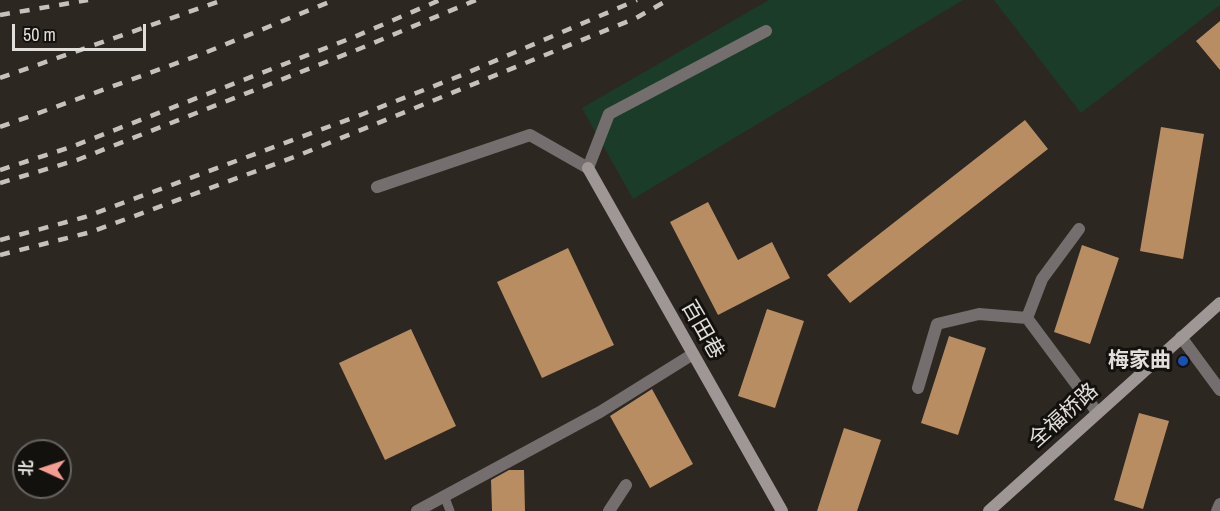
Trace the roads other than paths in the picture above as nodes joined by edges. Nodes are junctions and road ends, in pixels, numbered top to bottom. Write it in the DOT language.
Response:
graph roads {
  1 [pos="766,31"];
  2 [pos="588,168"];
  3 [pos="377,187"];
  4 [pos="1079,229"];
  5 [pos="1220,303"];
  6 [pos="1027,318"];
  7 [pos="1181,337"];
  8 [pos="693,354"];
  9 [pos="918,388"];
  10 [pos="1220,390"];
  11 [pos="1097,412"];
  12 [pos="626,485"];
  13 [pos="444,495"];
  14 [pos="1220,504"];
  15 [pos="417,511"];
  16 [pos="450,511"];
  17 [pos="609,511"];
  18 [pos="782,511"];
  19 [pos="989,511"];
  20 [pos="1217,511"];
  1 -- 2 [label="street"];
  2 -- 3 [label="street"];
  2 -- 8 [label="street, 百田巷"];
  4 -- 6 [label="street"];
  5 -- 7 [label="street, 全福桥路"];
  6 -- 9 [label="street"];
  6 -- 11 [label="street"];
  7 -- 10 [label="street"];
  7 -- 11 [label="street, 全福桥路"];
  8 -- 13 [label="street"];
  8 -- 18 [label="street, 百田巷"];
  11 -- 19 [label="street, 全福桥路"];
  12 -- 17 [label="street"];
  13 -- 15 [label="street"];
  13 -- 16 [label="lane"];
  14 -- 20 [label="street"];
}
